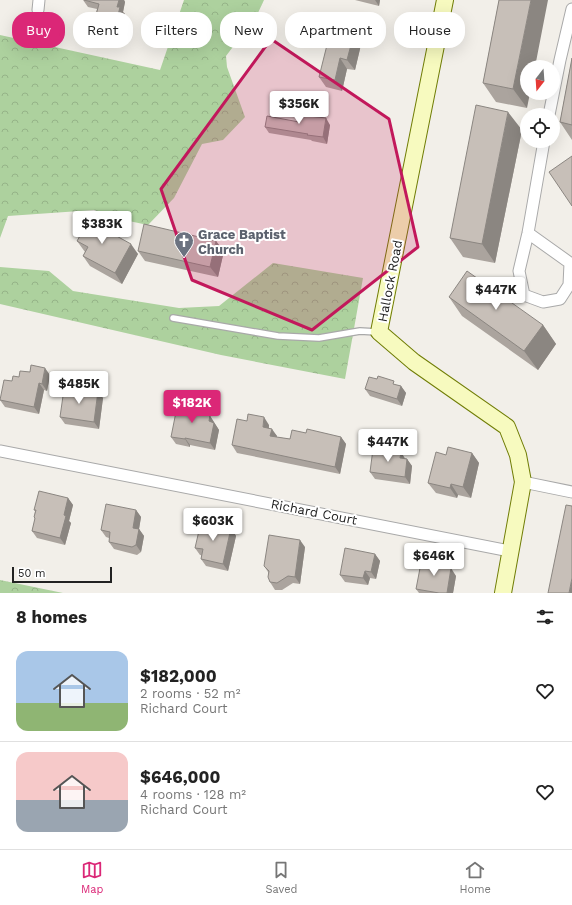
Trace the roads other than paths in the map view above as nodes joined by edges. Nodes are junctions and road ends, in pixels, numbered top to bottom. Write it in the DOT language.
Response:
graph roads {
  1 [pos="445,0"];
  2 [pos="572,9"];
  3 [pos="550,108"];
  4 [pos="543,148"];
  5 [pos="528,233"];
  6 [pos="173,318"];
  7 [pos="379,332"];
  8 [pos="0,451"];
  9 [pos="523,482"];
  10 [pos="572,492"];
  11 [pos="510,551"];
  12 [pos="503,593"];
  1 -- 7 [label="street, Hallock Road"];
  2 -- 3 [label="street"];
  4 -- 5 [label="street"];
  5 -- 5 [label="street"];
  6 -- 7 [label="lane"];
  7 -- 9 [label="street, Hallock Road"];
  8 -- 11 [label="street, Richard Court"];
  9 -- 10 [label="street"];
  9 -- 11 [label="street, Hallock Road"];
  11 -- 12 [label="street, Hallock Road"];
}
